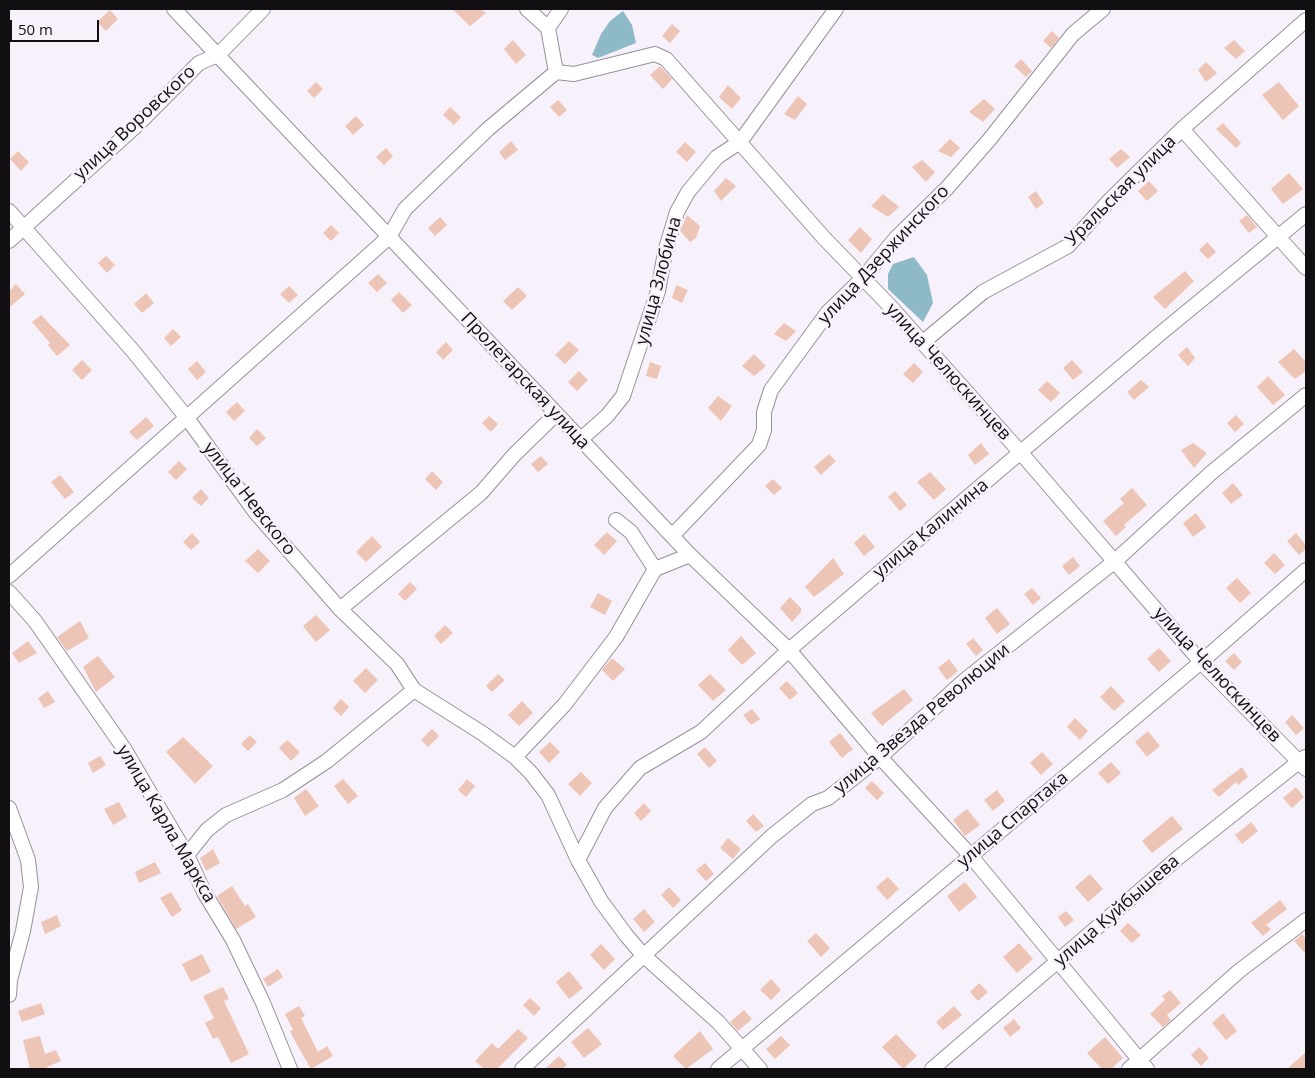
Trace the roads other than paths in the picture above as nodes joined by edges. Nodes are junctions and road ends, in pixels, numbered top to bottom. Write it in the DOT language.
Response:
graph roads {
  1 [pos="174,9"];
  2 [pos="263,9"];
  3 [pos="527,9"];
  4 [pos="561,9"];
  5 [pos="836,9"];
  6 [pos="1103,9"];
  7 [pos="1306,20"];
  8 [pos="548,28"];
  9 [pos="218,55"];
  10 [pos="556,72"];
  11 [pos="1182,129"];
  12 [pos="740,142"];
  13 [pos="9,211"];
  14 [pos="1306,214"];
  15 [pos="24,226"];
  16 [pos="389,237"];
  17 [pos="1280,238"];
  18 [pos="9,241"];
  19 [pos="1306,268"];
  20 [pos="863,278"];
  21 [pos="922,343"];
  22 [pos="1306,395"];
  23 [pos="556,414"];
  24 [pos="187,418"];
  25 [pos="581,439"];
  26 [pos="1021,453"];
  27 [pos="616,520"];
  28 [pos="672,536"];
  29 [pos="690,555"];
  30 [pos="1114,562"];
  31 [pos="655,569"];
  32 [pos="1306,570"];
  33 [pos="9,576"];
  34 [pos="10,595"];
  35 [pos="340,609"];
  36 [pos="789,650"];
  37 [pos="1201,662"];
  38 [pos="414,690"];
  39 [pos="515,757"];
  40 [pos="880,757"];
  41 [pos="1304,763"];
  42 [pos="9,808"];
  43 [pos="187,855"];
  44 [pos="970,855"];
  45 [pos="578,860"];
  46 [pos="1306,920"];
  47 [pos="643,955"];
  48 [pos="1058,962"];
  49 [pos="9,995"];
  50 [pos="743,1048"];
  51 [pos="1139,1066"];
  52 [pos="290,1069"];
  53 [pos="522,1069"];
  54 [pos="718,1069"];
  55 [pos="760,1069"];
  56 [pos="932,1069"];
  1 -- 9 [label="street, Пролетарская улица"];
  2 -- 9 [label="street, улица Воровского"];
  3 -- 8 [label="street"];
  4 -- 8 [label="street"];
  5 -- 12 [label="street, улица Злобина"];
  6 -- 20 [label="street, улица Дзержинского"];
  7 -- 11 [label="street, Уральская улица"];
  8 -- 10 [label="street"];
  9 -- 15 [label="street, улица Воровского"];
  9 -- 16 [label="street, Пролетарская улица"];
  10 -- 12 [label="street, улица Челюскинцев"];
  10 -- 16 [label="street"];
  11 -- 17 [label="street"];
  11 -- 21 [label="street, Уральская улица"];
  12 -- 20 [label="street, улица Челюскинцев"];
  12 -- 25 [label="street, улица Злобина"];
  13 -- 15 [label="street, улица Невского"];
  14 -- 17 [label="street, улица Калинина"];
  15 -- 18 [label="street, улица Воровского"];
  15 -- 24 [label="street, улица Невского"];
  16 -- 23 [label="street, Пролетарская улица"];
  16 -- 24 [label="street"];
  17 -- 19 [label="street"];
  17 -- 26 [label="street, улица Калинина"];
  20 -- 21 [label="street, улица Челюскинцев"];
  20 -- 28 [label="street, улица Дзержинского"];
  21 -- 26 [label="street, улица Челюскинцев"];
  22 -- 30 [label="street, улица Звезда Революции"];
  23 -- 25 [label="street, Пролетарская улица"];
  23 -- 35 [label="street"];
  24 -- 33 [label="street"];
  24 -- 35 [label="street, улица Невского"];
  25 -- 28 [label="street, Пролетарская улица"];
  26 -- 30 [label="street, улица Челюскинцев"];
  26 -- 36 [label="street, улица Калинина"];
  27 -- 31 [label="street"];
  28 -- 29 [label="street, Пролетарская улица"];
  29 -- 31 [label="street"];
  29 -- 36 [label="street, Пролетарская улица"];
  30 -- 37 [label="street, улица Челюскинцев"];
  30 -- 40 [label="street, улица Звезда Революции"];
  31 -- 39 [label="street"];
  32 -- 37 [label="street, улица Спартака"];
  34 -- 43 [label="street, улица Карла Маркса"];
  35 -- 38 [label="street, улица Невского"];
  36 -- 40 [label="street, Пролетарская улица"];
  36 -- 45 [label="street, улица Калинина"];
  37 -- 41 [label="street, улица Челюскинцев"];
  37 -- 44 [label="street, улица Спартака"];
  38 -- 39 [label="street, улица Невского"];
  38 -- 43 [label="street"];
  39 -- 45 [label="street, улица Невского"];
  40 -- 44 [label="street, Пролетарская улица"];
  40 -- 47 [label="street, улица Звезда Революции"];
  41 -- 48 [label="street, улица Куйбышева"];
  42 -- 49 [label="street"];
  43 -- 52 [label="street, улица Карла Маркса"];
  44 -- 48 [label="street, Пролетарская улица"];
  44 -- 50 [label="street, улица Спартака"];
  45 -- 47 [label="street, улица Невского"];
  46 -- 51 [label="street"];
  47 -- 50 [label="street, улица Невского"];
  47 -- 53 [label="street, улица Звезда Революции"];
  48 -- 51 [label="street, Пролетарская улица"];
  48 -- 56 [label="street, улица Куйбышева"];
  50 -- 54 [label="street, улица Спартака"];
  50 -- 55 [label="street, улица Невского"];
}
